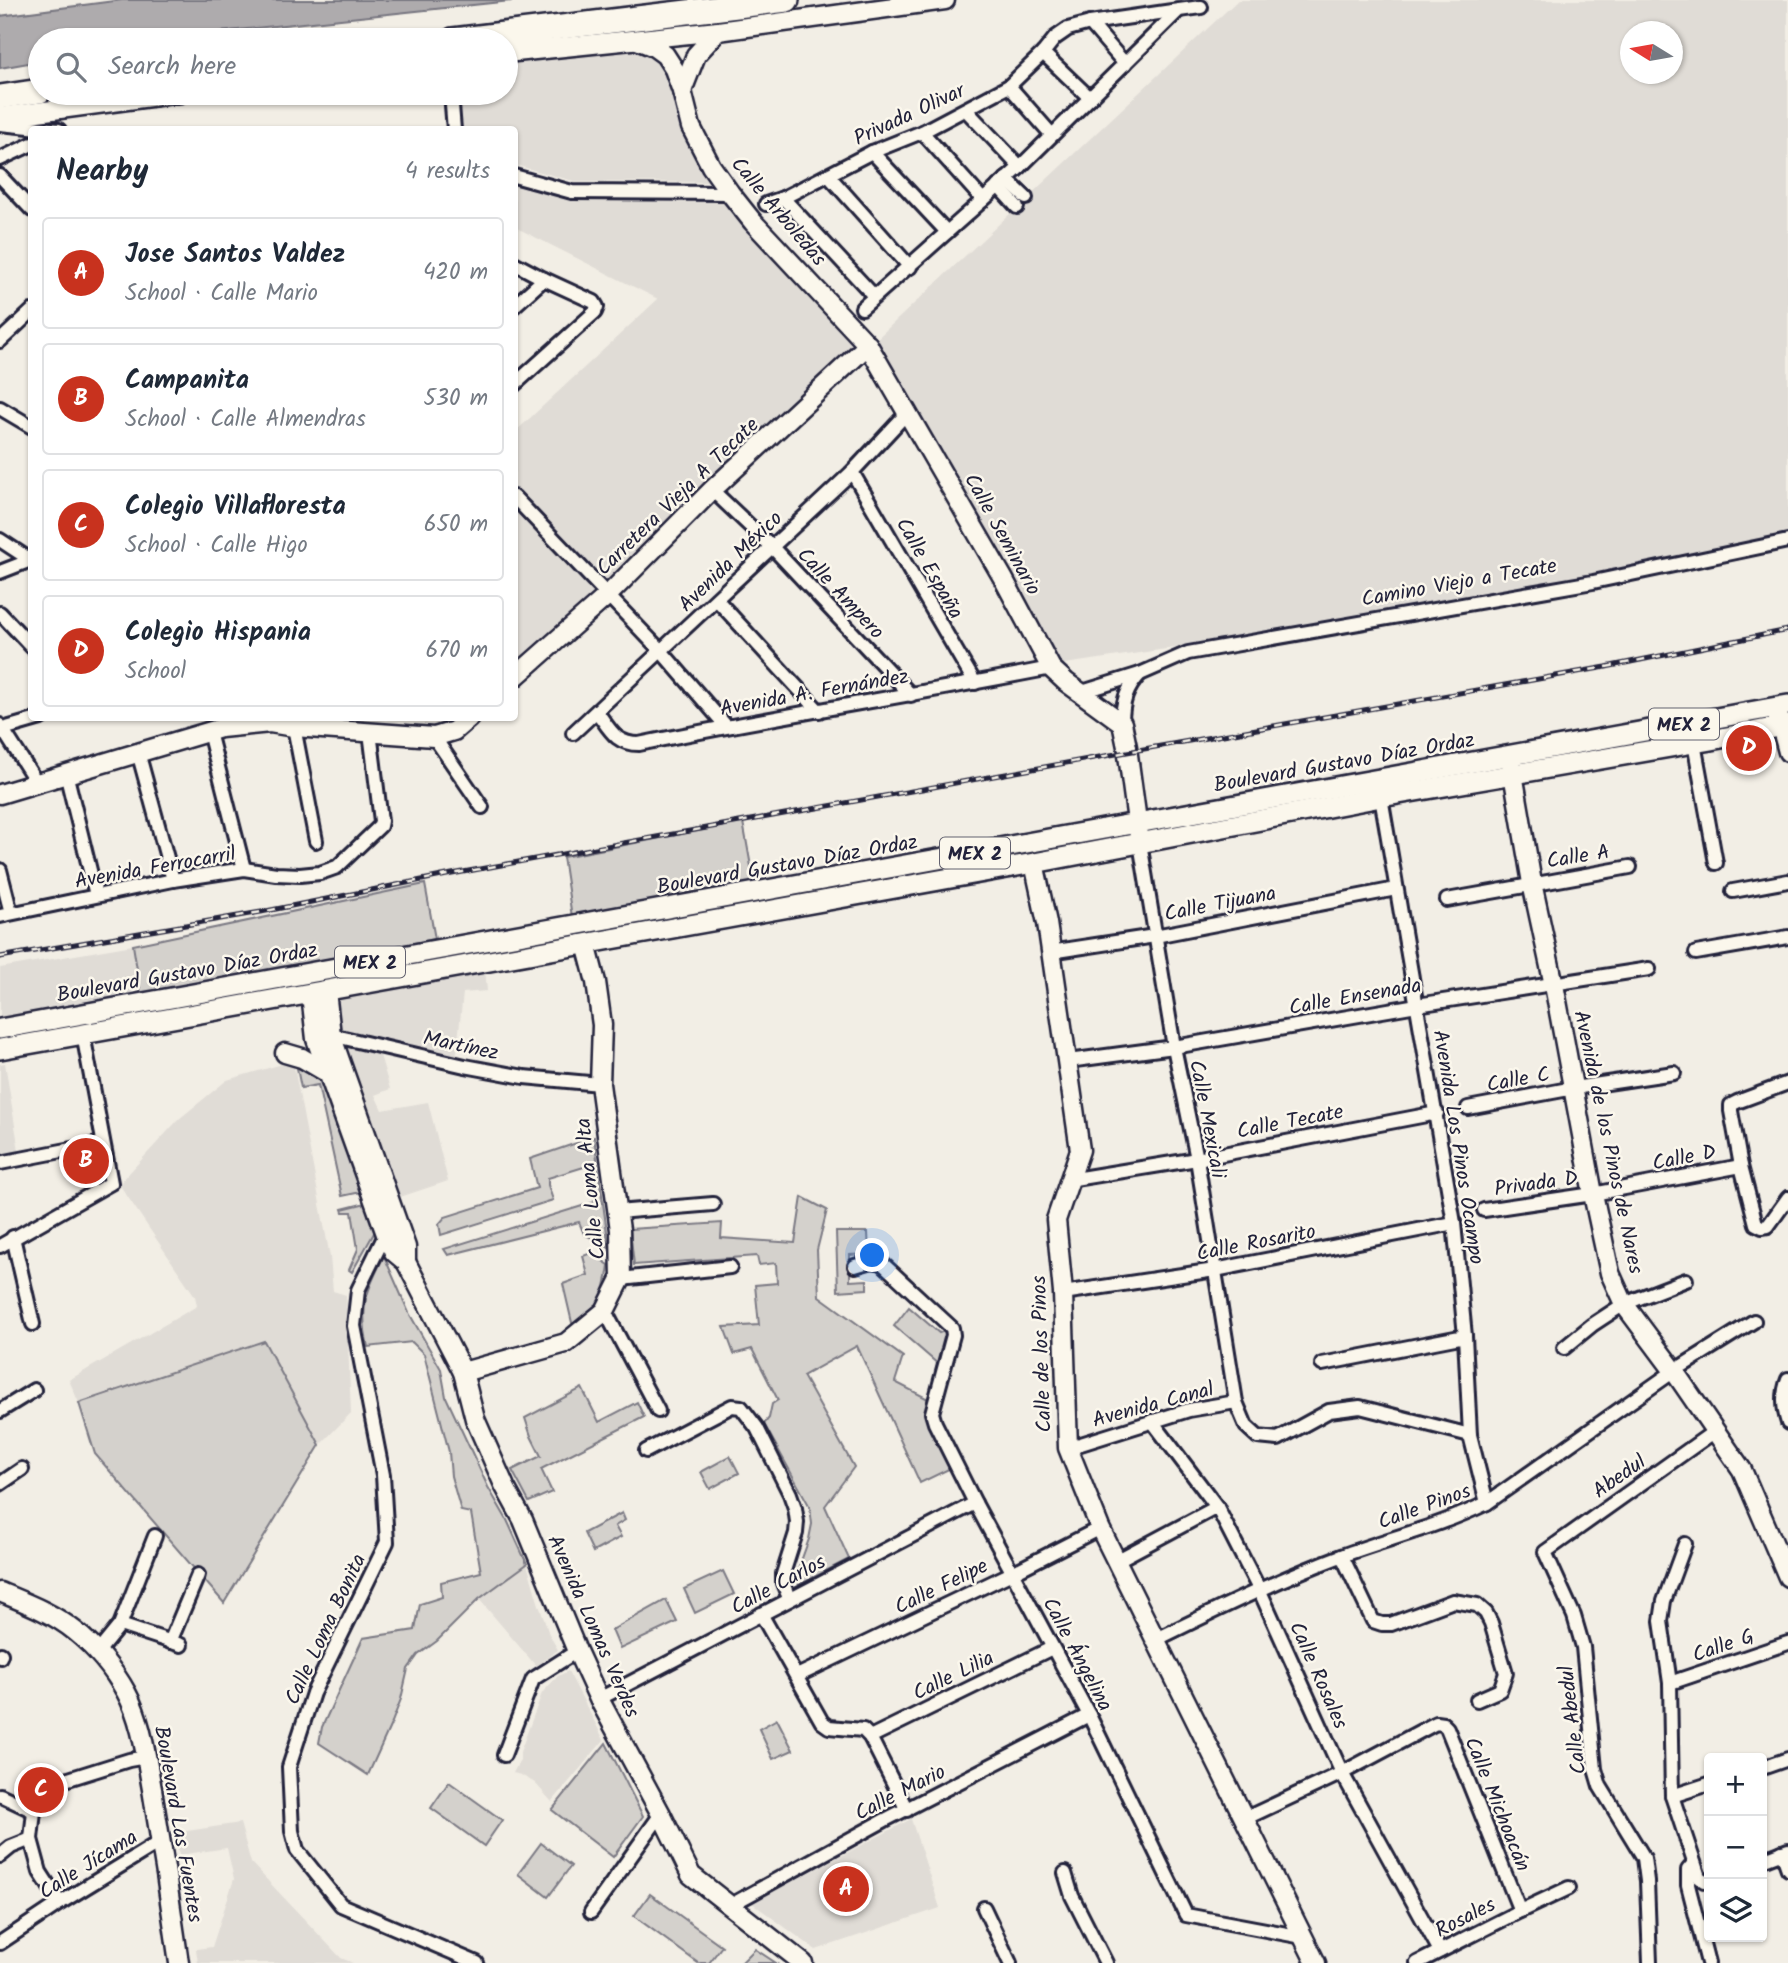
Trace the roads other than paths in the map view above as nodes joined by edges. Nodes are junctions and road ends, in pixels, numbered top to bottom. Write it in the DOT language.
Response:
graph roads {
  1 [pos="788,0"];
  2 [pos="945,0"];
  3 [pos="1201,7"];
  4 [pos="1179,10"];
  5 [pos="1090,23"];
  6 [pos="718,31"];
  7 [pos="518,32"];
  8 [pos="637,40"];
  9 [pos="518,52"];
  10 [pos="1043,53"];
  11 [pos="1125,64"];
  12 [pos="1009,86"];
  13 [pos="682,90"];
  14 [pos="28,93"];
  15 [pos="0,97"];
  16 [pos="1090,98"];
  17 [pos="90,105"];
  18 [pos="452,105"];
  19 [pos="966,110"];
  20 [pos="0,117"];
  21 [pos="0,124"];
  22 [pos="454,126"];
  23 [pos="28,127"];
  24 [pos="922,132"];
  25 [pos="1052,135"];
  26 [pos="28,146"];
  27 [pos="872,152"];
  28 [pos="0,159"];
  29 [pos="1020,167"];
  30 [pos="828,175"];
  31 [pos="0,176"];
  32 [pos="518,177"];
  33 [pos="1002,183"];
  34 [pos="730,193"];
  35 [pos="783,198"];
  36 [pos="1017,198"];
  37 [pos="983,200"];
  38 [pos="766,204"];
  39 [pos="28,206"];
  40 [pos="947,232"];
  41 [pos="518,265"];
  42 [pos="910,267"];
  43 [pos="544,279"];
  44 [pos="874,296"];
  45 [pos="518,302"];
  46 [pos="862,308"];
  47 [pos="28,314"];
  48 [pos="1,336"];
  49 [pos="868,345"];
  50 [pos="518,381"];
  51 [pos="0,408"];
  52 [pos="908,412"];
  53 [pos="28,421"];
  54 [pos="852,472"];
  55 [pos="712,491"];
  56 [pos="518,501"];
  57 [pos="0,540"];
  58 [pos="1788,541"];
  59 [pos="772,547"];
  60 [pos="28,559"];
  61 [pos="28,562"];
  62 [pos="0,572"];
  63 [pos="608,595"];
  64 [pos="717,600"];
  65 [pos="0,612"];
  66 [pos="28,643"];
  67 [pos="662,652"];
  68 [pos="1051,668"];
  69 [pos="518,674"];
  70 [pos="1140,674"];
  71 [pos="975,683"];
  72 [pos="1082,692"];
  73 [pos="911,695"];
  74 [pos="819,711"];
  75 [pos="597,712"];
  76 [pos="1783,716"];
  77 [pos="28,721"];
  78 [pos="259,721"];
  79 [pos="272,721"];
  80 [pos="466,721"];
  81 [pos="1122,723"];
  82 [pos="213,726"];
  83 [pos="726,726"];
  84 [pos="1,727"];
  85 [pos="294,727"];
  86 [pos="370,732"];
  87 [pos="573,733"];
  88 [pos="433,737"];
  89 [pos="1694,743"];
  90 [pos="138,752"];
  91 [pos="1788,752"];
  92 [pos="1512,765"];
  93 [pos="66,773"];
  94 [pos="37,783"];
  95 [pos="0,793"];
  96 [pos="1381,797"];
  97 [pos="482,807"];
  98 [pos="1139,833"];
  99 [pos="316,841"];
  100 [pos="1034,863"];
  101 [pos="1716,863"];
  102 [pos="1630,867"];
  103 [pos="244,869"];
  104 [pos="0,870"];
  105 [pos="173,880"];
  106 [pos="1788,881"];
  107 [pos="1532,883"];
  108 [pos="1396,889"];
  109 [pos="1733,891"];
  110 [pos="96,895"];
  111 [pos="1447,900"];
  112 [pos="741,905"];
  113 [pos="6,914"];
  114 [pos="1155,936"];
  115 [pos="1788,937"];
  116 [pos="586,944"];
  117 [pos="1051,952"];
  118 [pos="1696,953"];
  119 [pos="1649,969"];
  120 [pos="1554,985"];
  121 [pos="318,992"];
  122 [pos="1417,1005"];
  123 [pos="0,1029"];
  124 [pos="83,1034"];
  125 [pos="323,1037"];
  126 [pos="1174,1046"];
  127 [pos="0,1049"];
  128 [pos="285,1053"];
  129 [pos="1068,1061"];
  130 [pos="326,1072"];
  131 [pos="1674,1073"];
  132 [pos="1788,1083"];
  133 [pos="600,1084"];
  134 [pos="1574,1088"];
  135 [pos="1468,1108"];
  136 [pos="1437,1112"];
  137 [pos="103,1143"];
  138 [pos="1197,1159"];
  139 [pos="0,1163"];
  140 [pos="1741,1166"];
  141 [pos="1068,1180"];
  142 [pos="1593,1194"];
  143 [pos="1788,1198"];
  144 [pos="713,1204"];
  145 [pos="1484,1210"];
  146 [pos="617,1212"];
  147 [pos="394,1216"];
  148 [pos="1454,1223"];
  149 [pos="386,1234"];
  150 [pos="13,1237"];
  151 [pos="0,1246"];
  152 [pos="406,1262"];
  153 [pos="855,1266"];
  154 [pos="730,1268"];
  155 [pos="1215,1270"];
  156 [pos="621,1279"];
  157 [pos="1686,1280"];
  158 [pos="1063,1293"];
  159 [pos="1624,1304"];
  160 [pos="605,1311"];
  161 [pos="1754,1321"];
  162 [pos="33,1324"];
  163 [pos="1465,1336"];
  164 [pos="1564,1348"];
  165 [pos="1322,1364"];
  166 [pos="1674,1371"];
  167 [pos="463,1373"];
  168 [pos="1788,1379"];
  169 [pos="34,1390"];
  170 [pos="1236,1402"];
  171 [pos="0,1411"];
  172 [pos="658,1411"];
  173 [pos="1152,1421"];
  174 [pos="1788,1423"];
  175 [pos="1715,1431"];
  176 [pos="1470,1435"];
  177 [pos="1068,1448"];
  178 [pos="646,1451"];
  179 [pos="22,1469"];
  180 [pos="0,1484"];
  181 [pos="975,1503"];
  182 [pos="1487,1503"];
  183 [pos="1217,1507"];
  184 [pos="1100,1528"];
  185 [pos="155,1536"];
  186 [pos="1685,1544"];
  187 [pos="1545,1552"];
  188 [pos="1342,1556"];
  189 [pos="1116,1561"];
  190 [pos="1014,1572"];
  191 [pos="198,1576"];
  192 [pos="1788,1577"];
  193 [pos="1259,1589"];
  194 [pos="0,1592"];
  195 [pos="789,1598"];
  196 [pos="761,1614"];
  197 [pos="120,1625"];
  198 [pos="1155,1640"];
  199 [pos="1788,1643"];
  200 [pos="1052,1648"];
  201 [pos="577,1651"];
  202 [pos="98,1652"];
  203 [pos="797,1676"];
  204 [pos="1670,1683"];
  205 [pos="599,1699"];
  206 [pos="1477,1700"];
  207 [pos="1089,1715"];
  208 [pos="870,1737"];
  209 [pos="504,1755"];
  210 [pos="146,1757"];
  211 [pos="1788,1759"];
  212 [pos="1767,1766"];
  213 [pos="1342,1773"];
  214 [pos="1704,1786"];
  215 [pos="0,1796"];
  216 [pos="1672,1796"];
  217 [pos="907,1810"];
  218 [pos="34,1811"];
  219 [pos="661,1814"];
  220 [pos="1244,1819"];
  221 [pos="31,1839"];
  222 [pos="161,1841"];
  223 [pos="1785,1851"];
  224 [pos="0,1856"];
  225 [pos="1767,1858"];
  226 [pos="1694,1863"];
  227 [pos="1788,1869"];
  228 [pos="1065,1873"];
  229 [pos="1704,1879"];
  230 [pos="1569,1888"];
  231 [pos="60,1903"];
  232 [pos="729,1906"];
  233 [pos="984,1908"];
  234 [pos="1520,1911"];
  235 [pos="591,1912"];
  236 [pos="1303,1937"];
  237 [pos="0,1943"];
  238 [pos="1440,1951"];
  239 [pos="179,1963"];
  240 [pos="477,1963"];
  241 [pos="803,1963"];
  242 [pos="1010,1963"];
  243 [pos="1106,1963"];
  244 [pos="1316,1963"];
  245 [pos="1418,1963"];
  246 [pos="1650,1963"];
  247 [pos="1708,1963"];
  1 -- 7 [label="highway"];
  2 -- 6 [label="street"];
  3 -- 4 [label="street, Privada Olivar"];
  4 -- 5 [label="street, Privada Olivar"];
  4 -- 11 [label="street"];
  5 -- 10 [label="street, Privada Olivar"];
  5 -- 11 [label="street"];
  6 -- 8 [label="street"];
  6 -- 13 [label="street"];
  8 -- 9 [label="street"];
  8 -- 13 [label="street, Calle Arboledas"];
  10 -- 12 [label="street, Privada Olivar"];
  10 -- 16 [label="street"];
  11 -- 16 [label="street"];
  12 -- 19 [label="street, Privada Olivar"];
  12 -- 25 [label="street"];
  13 -- 34 [label="street, Calle Arboledas"];
  14 -- 15 [label="highway"];
  16 -- 25 [label="street"];
  17 -- 20 [label="street"];
  18 -- 22 [label="street"];
  19 -- 24 [label="street, Privada Olivar"];
  19 -- 29 [label="street"];
  21 -- 23 [label="street"];
  24 -- 27 [label="street, Privada Olivar"];
  24 -- 37 [label="street"];
  25 -- 29 [label="street"];
  26 -- 28 [label="street"];
  27 -- 30 [label="street, Privada Olivar"];
  27 -- 40 [label="street"];
  29 -- 33 [label="street"];
  30 -- 35 [label="street, Privada Olivar"];
  30 -- 42 [label="street"];
  31 -- 39 [label="street"];
  32 -- 34 [label="street"];
  33 -- 36 [label="street"];
  33 -- 37 [label="street"];
  34 -- 49 [label="street, Calle Arboledas"];
  35 -- 38 [label="street, Privada Olivar"];
  35 -- 44 [label="street"];
  37 -- 40 [label="street"];
  40 -- 42 [label="street"];
  41 -- 43 [label="street"];
  42 -- 44 [label="street"];
  43 -- 45 [label="street"];
  43 -- 50 [label="street"];
  44 -- 46 [label="street"];
  47 -- 48 [label="street"];
  49 -- 52 [label="street, Calle Seminario"];
  49 -- 55 [label="street, Carretera Vieja A Tecate"];
  51 -- 53 [label="street"];
  52 -- 54 [label="street, Avenida México"];
  52 -- 68 [label="street, Calle Seminario"];
  54 -- 59 [label="street, Avenida México"];
  54 -- 71 [label="street, Calle España"];
  55 -- 59 [label="street, Calle Ampero"];
  55 -- 63 [label="street, Carretera Vieja A Tecate"];
  56 -- 63 [label="street"];
  57 -- 60 [label="street"];
  58 -- 70 [label="street, Camino Viejo a Tecate"];
  59 -- 64 [label="street, Avenida México"];
  59 -- 73 [label="street, Calle Ampero"];
  61 -- 62 [label="street"];
  63 -- 67 [label="street"];
  63 -- 69 [label="street, Carretera Vieja A Tecate"];
  64 -- 67 [label="street, Avenida México"];
  64 -- 74 [label="street"];
  65 -- 66 [label="street"];
  67 -- 75 [label="street, Avenida México"];
  67 -- 83 [label="street"];
  68 -- 71 [label="street, Avenida A. Fernández"];
  68 -- 72 [label="street, Calle Seminario"];
  70 -- 72 [label="street, Camino Viejo a Tecate"];
  70 -- 81 [label="street"];
  71 -- 73 [label="street, Avenida A. Fernández"];
  72 -- 81 [label="street, Calle Seminario"];
  73 -- 74 [label="street, Avenida A. Fernández"];
  74 -- 83 [label="street, Avenida A. Fernández"];
  75 -- 83 [label="street, Avenida A. Fernández"];
  75 -- 87 [label="street, Avenida México"];
  76 -- 89 [label="main road, Boulevard Gustavo Díaz Ordaz / MEX 2"];
  76 -- 91 [label="street"];
  76 -- 92 [label="main road, Boulevard Gustavo Díaz Ordaz / MEX 2"];
  77 -- 84 [label="street"];
  78 -- 82 [label="street"];
  79 -- 85 [label="street"];
  80 -- 88 [label="street"];
  81 -- 98 [label="street"];
  82 -- 90 [label="street"];
  82 -- 103 [label="street"];
  84 -- 94 [label="street"];
  85 -- 86 [label="street"];
  85 -- 99 [label="street"];
  86 -- 88 [label="street"];
  86 -- 103 [label="street, Avenida Ferrocarril"];
  88 -- 97 [label="street"];
  89 -- 92 [label="main road, Boulevard Gustavo Díaz Ordaz / MEX 2"];
  89 -- 101 [label="street"];
  90 -- 93 [label="street"];
  90 -- 105 [label="street"];
  92 -- 96 [label="main road, Boulevard Gustavo Díaz Ordaz / MEX 2"];
  92 -- 98 [label="main road, Boulevard Gustavo Díaz Ordaz / MEX 2"];
  92 -- 107 [label="street, Avenida de los Pinos de Nares"];
  93 -- 94 [label="street"];
  93 -- 110 [label="street"];
  94 -- 95 [label="street"];
  96 -- 98 [label="main road, Boulevard Gustavo Díaz Ordaz / MEX 2"];
  96 -- 108 [label="street, Avenida Los Pinos Ocampo"];
  98 -- 100 [label="main road, Boulevard Gustavo Díaz Ordaz / MEX 2"];
  98 -- 112 [label="main road, Boulevard Gustavo Díaz Ordaz / MEX 2"];
  98 -- 114 [label="street, Calle Mexicali"];
  100 -- 112 [label="main road, Boulevard Gustavo Díaz Ordaz / MEX 2"];
  100 -- 117 [label="street, Calle de los Pinos"];
  102 -- 107 [label="street, Calle A"];
  103 -- 105 [label="street, Avenida Ferrocarril"];
  104 -- 113 [label="street"];
  105 -- 110 [label="street, Avenida Ferrocarril"];
  106 -- 109 [label="street"];
  107 -- 111 [label="street, Calle A"];
  107 -- 120 [label="street, Avenida de los Pinos de Nares"];
  108 -- 114 [label="street, Calle Tijuana"];
  108 -- 122 [label="street, Avenida Los Pinos Ocampo"];
  110 -- 113 [label="street, Avenida Ferrocarril"];
  112 -- 116 [label="main road, Boulevard Gustavo Díaz Ordaz / MEX 2"];
  112 -- 123 [label="main road, Boulevard Gustavo Díaz Ordaz / MEX 2"];
  114 -- 117 [label="street, Calle Tijuana"];
  114 -- 126 [label="street, Calle Mexicali"];
  115 -- 118 [label="street"];
  116 -- 121 [label="main road, Boulevard Gustavo Díaz Ordaz / MEX 2"];
  116 -- 133 [label="street, Calle Loma Alta"];
  117 -- 129 [label="street, Calle de los Pinos"];
  119 -- 120 [label="street, Calle Ensenada"];
  120 -- 122 [label="street, Calle Ensenada"];
  120 -- 134 [label="street, Avenida de los Pinos de Nares"];
  121 -- 124 [label="main road, Boulevard Gustavo Díaz Ordaz / MEX 2"];
  121 -- 125 [label="street, Avenida Lomas Verdes"];
  122 -- 126 [label="street, Calle Ensenada"];
  122 -- 136 [label="street, Avenida Los Pinos Ocampo"];
  124 -- 127 [label="main road, Boulevard Gustavo Díaz Ordaz / MEX 2"];
  124 -- 137 [label="street"];
  125 -- 130 [label="street, Avenida Lomas Verdes"];
  125 -- 133 [label="street, Martínez"];
  125 -- 147 [label="street, Avenida Lomas Verdes"];
  126 -- 129 [label="street, Calle Ensenada"];
  126 -- 138 [label="street, Calle Mexicali"];
  128 -- 130 [label="street"];
  129 -- 141 [label="street, Calle de los Pinos"];
  130 -- 149 [label="street, Avenida Lomas Verdes"];
  131 -- 134 [label="street, Calle C"];
  132 -- 140 [label="street"];
  133 -- 146 [label="street, Calle Loma Alta"];
  134 -- 135 [label="street, Calle C"];
  134 -- 142 [label="street, Avenida de los Pinos de Nares"];
  136 -- 138 [label="street, Calle Tecate"];
  136 -- 148 [label="street, Avenida Los Pinos Ocampo"];
  137 -- 139 [label="street"];
  137 -- 150 [label="street"];
  138 -- 141 [label="street, Calle Tecate"];
  138 -- 155 [label="street, Calle Mexicali"];
  140 -- 142 [label="street, Calle D"];
  140 -- 143 [label="street"];
  141 -- 158 [label="street, Calle de los Pinos"];
  142 -- 145 [label="street, Privada D"];
  142 -- 159 [label="street, Avenida de los Pinos de Nares"];
  144 -- 146 [label="street"];
  146 -- 156 [label="street, Calle Loma Alta"];
  147 -- 149 [label="street, Calle Loma Bonita"];
  147 -- 152 [label="street, Avenida Lomas Verdes"];
  148 -- 155 [label="street, Calle Rosarito"];
  148 -- 163 [label="street, Avenida Los Pinos Ocampo"];
  149 -- 152 [label="street, Avenida Lomas Verdes"];
  149 -- 240 [label="street, Calle Loma Bonita"];
  150 -- 151 [label="street"];
  150 -- 162 [label="street"];
  152 -- 167 [label="street, Avenida Lomas Verdes"];
  153 -- 181 [label="street, Calle Ángelina"];
  154 -- 156 [label="street"];
  155 -- 158 [label="street, Calle Rosarito"];
  155 -- 170 [label="street, Calle Mexicali"];
  156 -- 160 [label="street, Calle Loma Alta"];
  157 -- 159 [label="street"];
  158 -- 177 [label="street, Calle de los Pinos"];
  159 -- 164 [label="street"];
  159 -- 166 [label="street, Avenida de los Pinos de Nares"];
  160 -- 167 [label="street, Calle Loma Alta"];
  160 -- 172 [label="street"];
  161 -- 166 [label="street, Calle Pinos"];
  163 -- 165 [label="street"];
  163 -- 176 [label="street, Avenida Los Pinos Ocampo"];
  166 -- 175 [label="street, Avenida de los Pinos de Nares"];
  166 -- 182 [label="street, Calle Pinos"];
  167 -- 201 [label="street, Avenida Lomas Verdes"];
  168 -- 174 [label="street"];
  169 -- 171 [label="street"];
  170 -- 173 [label="street, Avenida Canal"];
  170 -- 176 [label="street, Avenida Canal"];
  173 -- 177 [label="street, Avenida Canal"];
  173 -- 183 [label="street, Calle Rosales"];
  175 -- 187 [label="street, Abedul"];
  175 -- 192 [label="street, Avenida de los Pinos de Nares"];
  176 -- 182 [label="street, Avenida Los Pinos Ocampo"];
  177 -- 184 [label="street, Calle de los Pinos"];
  178 -- 195 [label="street"];
  179 -- 180 [label="street"];
  181 -- 190 [label="street, Calle Ángelina"];
  181 -- 195 [label="street, Calle Carlos"];
  182 -- 188 [label="street, Calle Pinos"];
  183 -- 189 [label="street"];
  183 -- 193 [label="street, Calle Rosales"];
  184 -- 189 [label="street, Calle de los Pinos"];
  184 -- 190 [label="street, Calle Felipe"];
  185 -- 197 [label="street"];
  186 -- 204 [label="street"];
  187 -- 246 [label="street, Calle Abedul"];
  188 -- 193 [label="street, Calle Pinos"];
  188 -- 206 [label="street"];
  189 -- 198 [label="street, Calle de los Pinos"];
  190 -- 200 [label="street, Calle Ángelina"];
  190 -- 203 [label="street, Calle Felipe"];
  191 -- 197 [label="street"];
  193 -- 198 [label="street, Calle Pinos"];
  193 -- 213 [label="street, Calle Rosales"];
  194 -- 202 [label="street, Boulevard Las Fuentes"];
  195 -- 196 [label="street, Calle Carlos"];
  196 -- 203 [label="street"];
  196 -- 205 [label="street, Calle Carlos"];
  197 -- 202 [label="street"];
  198 -- 220 [label="street, Calle de los Pinos"];
  199 -- 204 [label="street, Calle G"];
  200 -- 207 [label="street, Calle Ángelina"];
  200 -- 208 [label="street, Calle Lilia"];
  201 -- 205 [label="street, Avenida Lomas Verdes"];
  201 -- 209 [label="street"];
  202 -- 210 [label="street, Boulevard Las Fuentes"];
  203 -- 208 [label="street"];
  204 -- 216 [label="street"];
  205 -- 219 [label="street, Avenida Lomas Verdes"];
  207 -- 217 [label="street, Calle Mario"];
  207 -- 236 [label="street, Calle Ángelina"];
  208 -- 217 [label="street"];
  210 -- 218 [label="street"];
  210 -- 222 [label="street, Boulevard Las Fuentes"];
  211 -- 212 [label="street"];
  213 -- 220 [label="street, Calle Michoacán"];
  213 -- 234 [label="street, Calle Michoacán"];
  213 -- 238 [label="street, Calle Rosales"];
  214 -- 216 [label="street"];
  215 -- 218 [label="street"];
  216 -- 226 [label="street"];
  217 -- 232 [label="street, Calle Mario"];
  218 -- 221 [label="street"];
  219 -- 232 [label="street, Avenida Lomas Verdes"];
  219 -- 235 [label="street"];
  220 -- 236 [label="street, Calle de los Pinos"];
  221 -- 224 [label="street"];
  221 -- 231 [label="street"];
  222 -- 231 [label="street, Calle Jícama"];
  222 -- 239 [label="street, Boulevard Las Fuentes"];
  223 -- 225 [label="street"];
  223 -- 227 [label="street"];
  226 -- 229 [label="street"];
  226 -- 247 [label="street"];
  228 -- 243 [label="street"];
  230 -- 234 [label="street, Rosales"];
  231 -- 237 [label="street, Calle Jícama"];
  232 -- 241 [label="street, Avenida Lomas Verdes"];
  233 -- 242 [label="street"];
  234 -- 238 [label="street, Rosales"];
  236 -- 244 [label="street, Calle de los Pinos"];
  238 -- 245 [label="street, Rosales"];
}
